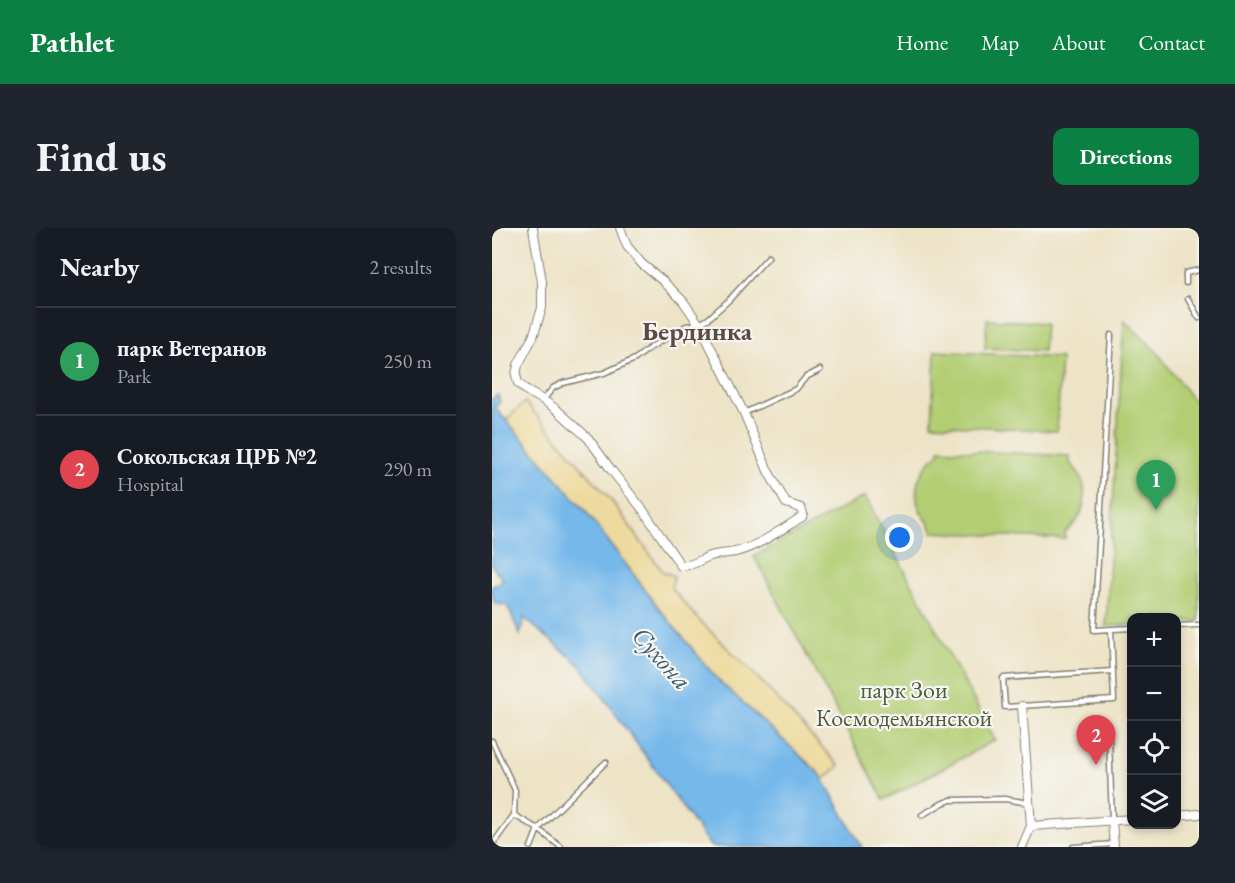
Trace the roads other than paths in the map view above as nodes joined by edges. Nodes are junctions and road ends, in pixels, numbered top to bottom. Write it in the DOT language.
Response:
graph roads {
  1 [pos="533,228"];
  2 [pos="620,228"];
  3 [pos="768,257"];
  4 [pos="1199,270"];
  5 [pos="1186,283"];
  6 [pos="1188,299"];
  7 [pos="1199,318"];
  8 [pos="699,324"];
  9 [pos="1111,335"];
  10 [pos="820,370"];
  11 [pos="543,400"];
  12 [pos="744,413"];
  13 [pos="1199,625"];
  14 [pos="1181,626"];
  15 [pos="1127,628"];
  16 [pos="1111,629"];
  17 [pos="1113,671"];
  18 [pos="1022,706"];
  19 [pos="1109,739"];
  20 [pos="492,741"];
  21 [pos="606,762"];
  22 [pos="1029,803"];
  23 [pos="1199,814"];
  24 [pos="514,815"];
  25 [pos="922,815"];
  26 [pos="1181,816"];
  27 [pos="1127,819"];
  28 [pos="1112,820"];
  29 [pos="1031,826"];
  30 [pos="538,829"];
  31 [pos="492,845"];
  32 [pos="1114,846"];
  33 [pos="531,847"];
  34 [pos="561,847"];
  35 [pos="1022,847"];
  36 [pos="1073,847"];
  1 -- 11 [label="street"];
  2 -- 8 [label="street"];
  3 -- 8 [label="lane"];
  4 -- 5 [label="lane"];
  6 -- 7 [label="lane"];
  8 -- 11 [label="lane"];
  8 -- 12 [label="street"];
  9 -- 16 [label="lane"];
  10 -- 12 [label="lane"];
  11 -- 12 [label="street"];
  13 -- 14 [label="lane"];
  15 -- 16 [label="lane"];
  16 -- 17 [label="lane"];
  17 -- 18 [label="lane"];
  17 -- 18 [label="lane"];
  18 -- 22 [label="street"];
  19 -- 28 [label="lane"];
  20 -- 24 [label="lane"];
  21 -- 30 [label="lane"];
  22 -- 25 [label="lane"];
  22 -- 29 [label="street"];
  23 -- 26 [label="street"];
  24 -- 30 [label="lane"];
  24 -- 31 [label="lane"];
  27 -- 28 [label="street"];
  28 -- 29 [label="street"];
  28 -- 32 [label="street"];
  29 -- 35 [label="street"];
  30 -- 33 [label="lane"];
  30 -- 34 [label="lane"];
  32 -- 36 [label="lane"];
}
